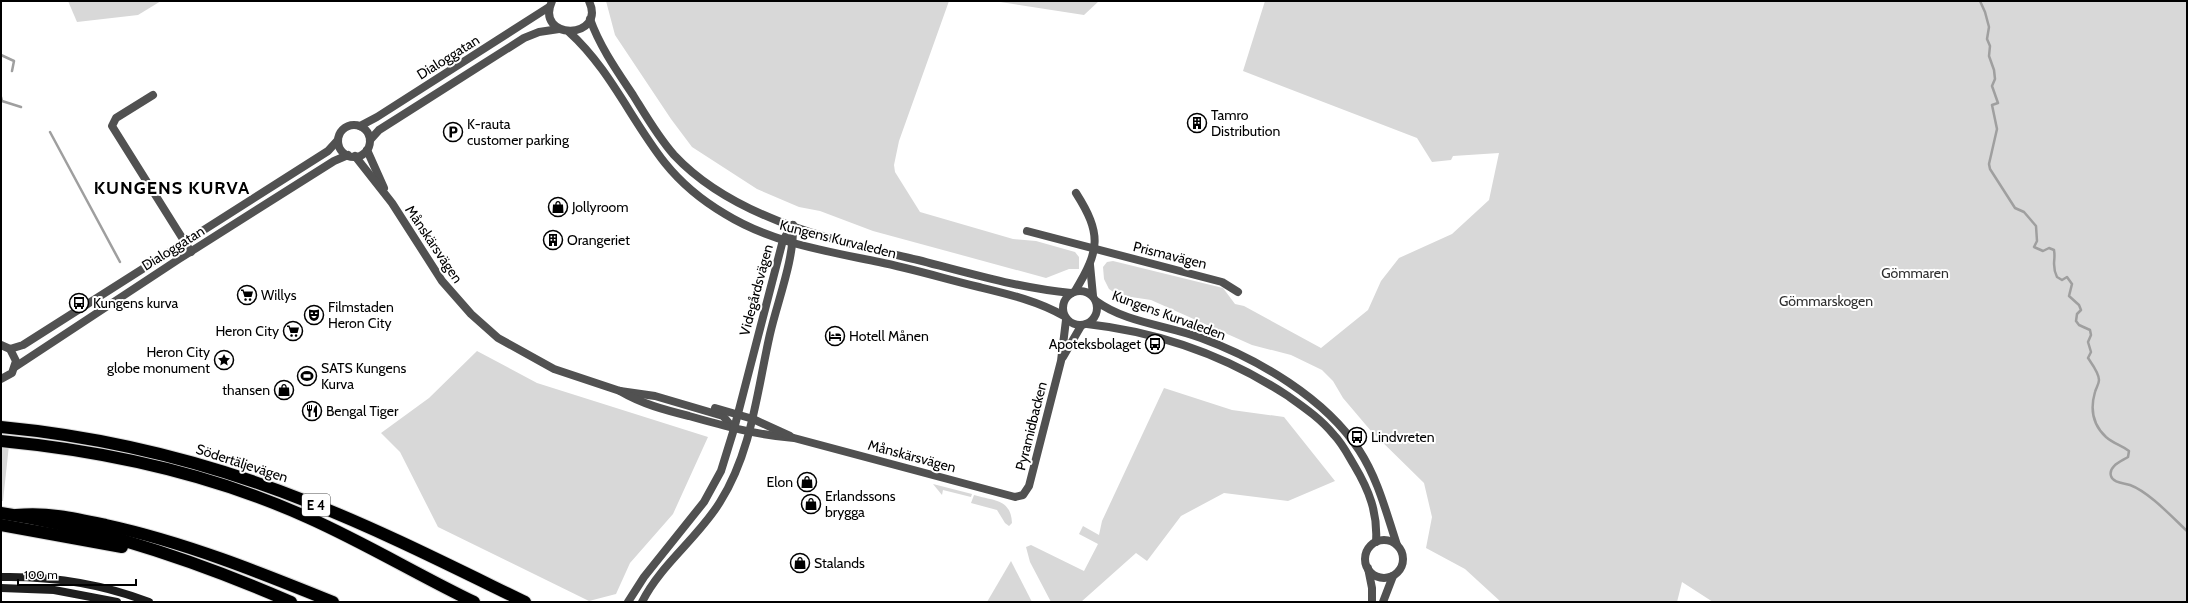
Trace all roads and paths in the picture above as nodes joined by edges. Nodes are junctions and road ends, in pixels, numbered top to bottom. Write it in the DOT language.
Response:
graph roads {
  1 [pos="589,1"];
  2 [pos="550,4"];
  3 [pos="590,19"];
  4 [pos="559,29"];
  5 [pos="569,32"];
  6 [pos="153,95"];
  7 [pos="360,126"];
  8 [pos="338,140"];
  9 [pos="370,140"];
  10 [pos="367,150"];
  11 [pos="351,156"];
  12 [pos="1076,193"];
  13 [pos="392,203"];
  14 [pos="793,225"];
  15 [pos="1027,231"];
  16 [pos="783,240"];
  17 [pos="185,242"];
  18 [pos="794,243"];
  19 [pos="1094,250"];
  20 [pos="191,252"];
  21 [pos="1090,265"];
  22 [pos="1073,292"];
  23 [pos="1238,292"];
  24 [pos="1094,298"];
  25 [pos="1065,318"];
  26 [pos="1084,325"];
  27 [pos="1,345"];
  28 [pos="10,350"];
  29 [pos="1061,361"];
  30 [pos="15,367"];
  31 [pos="1,379"];
  32 [pos="620,391"];
  33 [pos="738,414"];
  34 [pos="753,419"];
  35 [pos="1,422"];
  36 [pos="1,427"];
  37 [pos="19,429"];
  38 [pos="734,429"];
  39 [pos="749,432"];
  40 [pos="794,438"];
  41 [pos="1,441"];
  42 [pos="1023,495"];
  43 [pos="1,512"];
  44 [pos="16,515"];
  45 [pos="1,525"];
  46 [pos="1376,542"];
  47 [pos="1397,545"];
  48 [pos="165,554"];
  49 [pos="1368,567"];
  50 [pos="1,576"];
  51 [pos="1393,576"];
  52 [pos="1,588"];
  53 [pos="117,602"];
  54 [pos="149,602"];
  55 [pos="292,602"];
  56 [pos="333,602"];
  57 [pos="474,602"];
  58 [pos="525,602"];
  59 [pos="628,602"];
  60 [pos="642,602"];
  61 [pos="1372,602"];
  62 [pos="1383,602"];
  1 -- 3 [label="street"];
  2 -- 4 [label="street"];
  2 -- 7 [label="street, Dialoggatan"];
  3 -- 5 [label="street"];
  3 -- 14 [label="street, Kungens Kurvaleden"];
  4 -- 5 [label="street"];
  4 -- 9 [label="street, Dialoggatan"];
  5 -- 16 [label="street, Kungens Kurvaleden"];
  6 -- 17 [label="street"];
  7 -- 8 [label="street"];
  7 -- 9 [label="street"];
  8 -- 11 [label="street"];
  8 -- 17 [label="street, Dialoggatan"];
  9 -- 10 [label="street"];
  10 -- 11 [label="street"];
  10 -- 13 [label="street, Månskärsvägen"];
  11 -- 13 [label="street, Månskärsvägen"];
  11 -- 20 [label="street, Dialoggatan"];
  12 -- 19 [label="street"];
  13 -- 32 [label="street, Månskärsvägen"];
  14 -- 16 [label="street, Videgårdsvägen"];
  14 -- 18 [label="street, Videgårdsvägen"];
  14 -- 22 [label="street, Kungens Kurvaleden"];
  15 -- 19 [label="street, Prismavägen"];
  16 -- 18 [label="street, Kungens Kurvaleden"];
  16 -- 33 [label="street, Videgårdsvägen"];
  17 -- 20 [label="street"];
  17 -- 28 [label="street, Dialoggatan"];
  18 -- 25 [label="street, Kungens Kurvaleden"];
  18 -- 34 [label="street, Videgårdsvägen"];
  19 -- 21 [label="street"];
  19 -- 23 [label="street, Prismavägen"];
  20 -- 30 [label="street, Dialoggatan"];
  21 -- 22 [label="street"];
  21 -- 24 [label="street"];
  22 -- 24 [label="street"];
  22 -- 25 [label="street"];
  24 -- 26 [label="street"];
  24 -- 47 [label="street, Kungens Kurvaleden"];
  25 -- 26 [label="street"];
  25 -- 29 [label="street, Pyramidbacken"];
  26 -- 29 [label="street, Pyramidbacken"];
  26 -- 46 [label="street, Kungens Kurvaleden"];
  27 -- 28 [label="street"];
  28 -- 30 [label="street"];
  29 -- 42 [label="street, Pyramidbacken"];
  30 -- 31 [label="street, Dialoggatan"];
  32 -- 33 [label="street, Månskärsvägen"];
  32 -- 38 [label="street, Månskärsvägen"];
  33 -- 34 [label="street, Månskärsvägen"];
  33 -- 38 [label="street, Videgårdsvägen"];
  34 -- 39 [label="street, Videgårdsvägen"];
  34 -- 40 [label="street, Månskärsvägen"];
  35 -- 37 [label="highway"];
  36 -- 37 [label="highway, Södertäljevägen / E 4"];
  37 -- 58 [label="highway, Södertäljevägen / E 4"];
  38 -- 39 [label="street, Månskärsvägen"];
  38 -- 59 [label="street, Videgårdsvägen"];
  39 -- 40 [label="street, Månskärsvägen"];
  39 -- 60 [label="street, Videgårdsvägen"];
  40 -- 42 [label="street, Månskärsvägen"];
  41 -- 57 [label="highway"];
  43 -- 44 [label="highway"];
  44 -- 48 [label="highway"];
  44 -- 56 [label="highway"];
  45 -- 48 [label="highway"];
  46 -- 47 [label="street"];
  46 -- 49 [label="street"];
  47 -- 51 [label="street"];
  48 -- 55 [label="highway"];
  49 -- 51 [label="street"];
  49 -- 61 [label="street"];
  50 -- 54 [label="main road"];
  51 -- 62 [label="street"];
  52 -- 53 [label="main road"];
}
